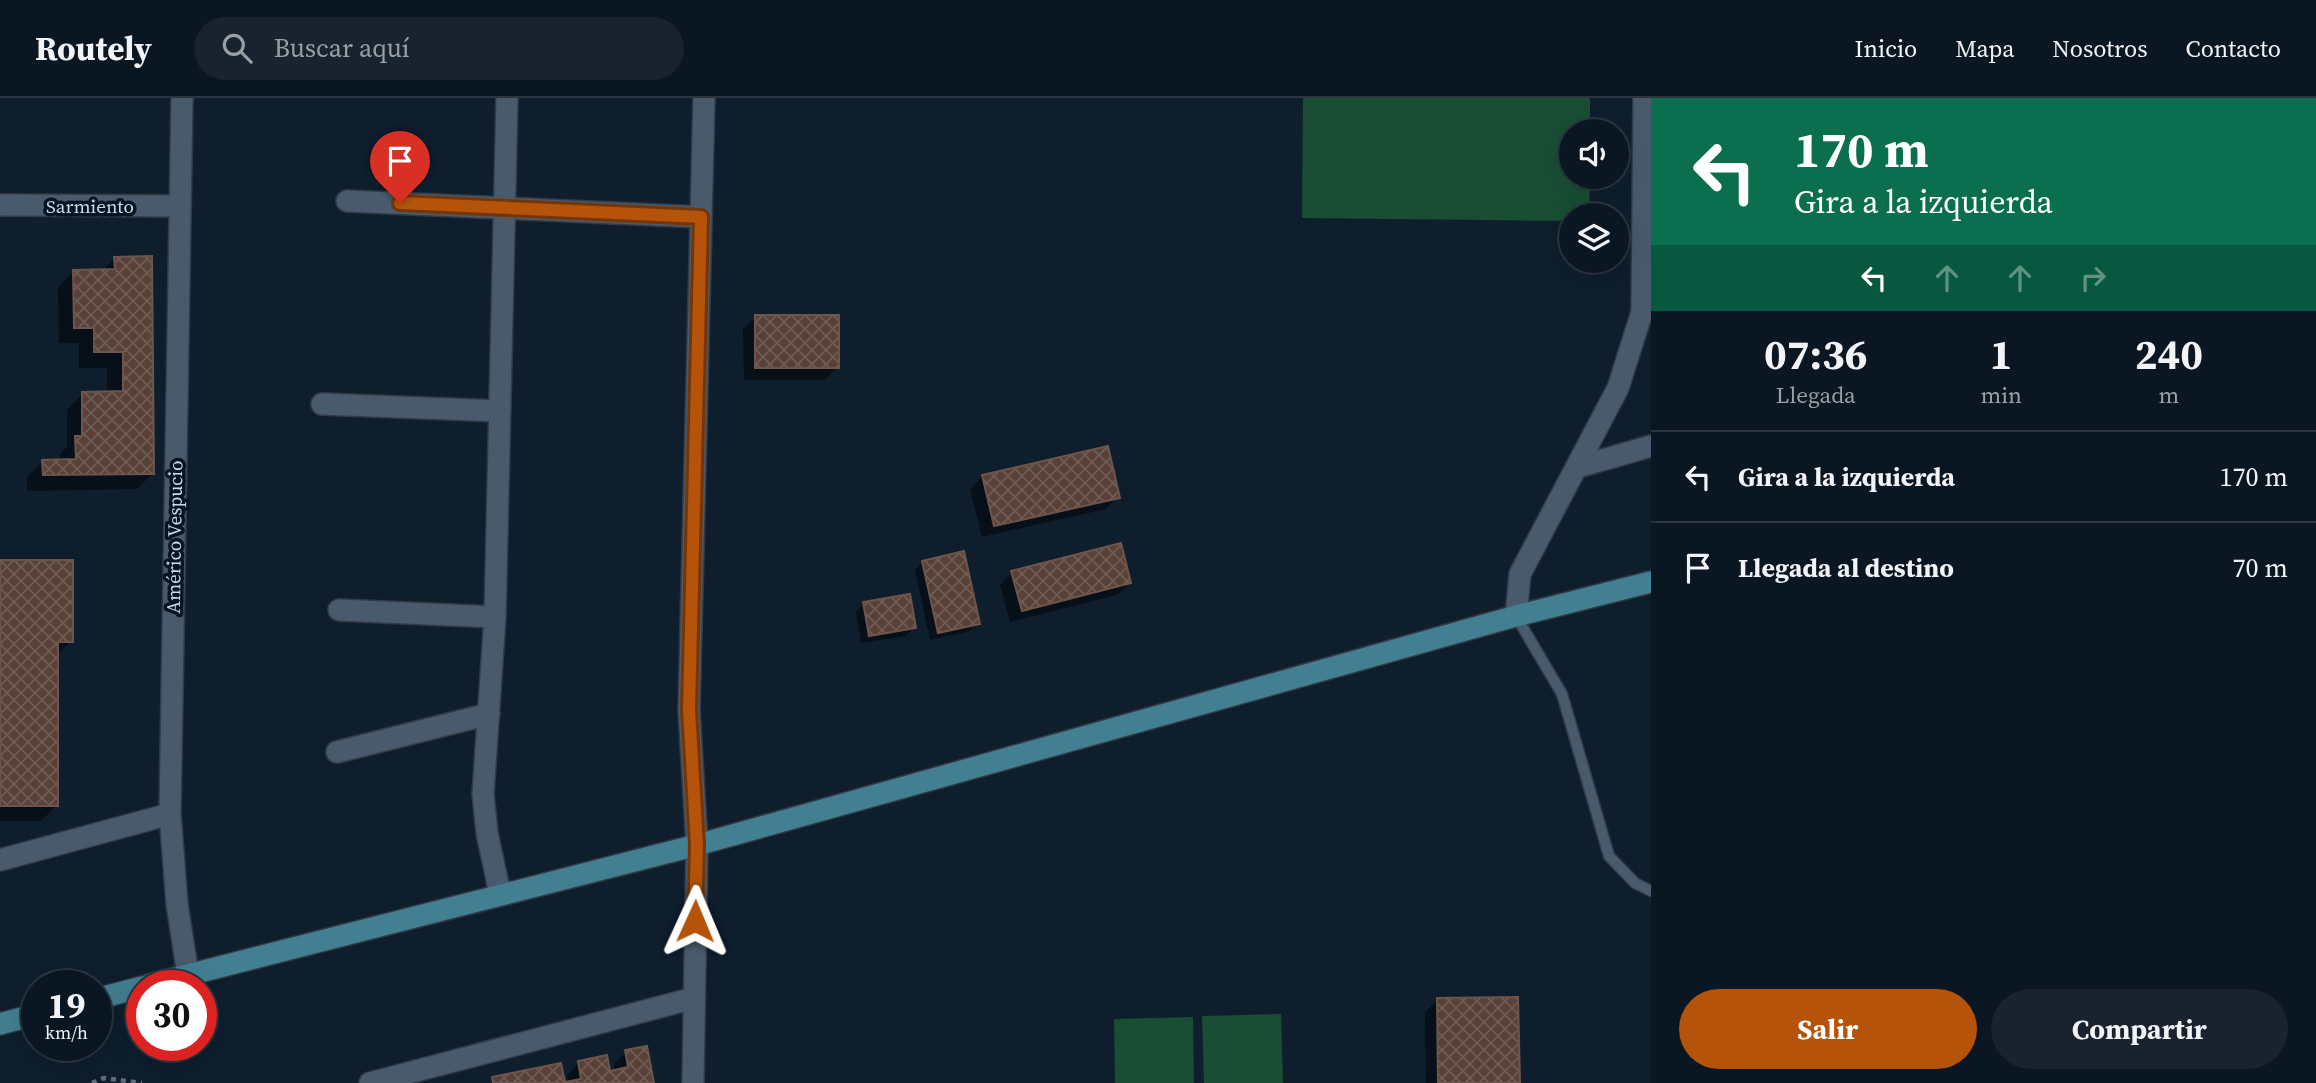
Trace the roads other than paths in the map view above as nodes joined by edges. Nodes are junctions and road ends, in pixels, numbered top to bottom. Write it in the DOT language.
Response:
graph roads {
  1 [pos="182,98"];
  2 [pos="507,98"];
  3 [pos="704,98"];
  4 [pos="1644,98"];
  5 [pos="347,201"];
  6 [pos="0,205"];
  7 [pos="179,206"];
  8 [pos="504,208"];
  9 [pos="701,217"];
  10 [pos="1647,315"];
  11 [pos="322,404"];
  12 [pos="500,411"];
  13 [pos="1651,446"];
  14 [pos="1578,467"];
  15 [pos="1651,582"];
  16 [pos="339,610"];
  17 [pos="1516,616"];
  18 [pos="495,617"];
  19 [pos="489,715"];
  20 [pos="337,752"];
  21 [pos="170,814"];
  22 [pos="697,845"];
  23 [pos="0,860"];
  24 [pos="1651,891"];
  25 [pos="500,894"];
  26 [pos="187,970"];
  27 [pos="207,970"];
  28 [pos="694,998"];
  29 [pos="21,1018"];
  30 [pos="0,1024"];
  31 [pos="433,1074"];
  32 [pos="370,1083"];
  33 [pos="694,1083"];
  1 -- 7 [label="street, Américo Vespucio"];
  2 -- 8 [label="street"];
  3 -- 9 [label="street"];
  4 -- 10 [label="street"];
  5 -- 8 [label="street"];
  6 -- 7 [label="street, Sarmiento"];
  7 -- 21 [label="street, Américo Vespucio"];
  8 -- 9 [label="street"];
  8 -- 12 [label="street"];
  9 -- 22 [label="street"];
  10 -- 14 [label="street"];
  11 -- 12 [label="street"];
  12 -- 18 [label="street"];
  13 -- 14 [label="street"];
  14 -- 17 [label="street"];
  15 -- 17 [label="main road"];
  16 -- 18 [label="street"];
  17 -- 22 [label="main road"];
  17 -- 24 [label="lane"];
  18 -- 19 [label="street"];
  19 -- 20 [label="street"];
  19 -- 25 [label="street"];
  21 -- 23 [label="street"];
  21 -- 26 [label="street, Américo Vespucio"];
  22 -- 25 [label="main road"];
  22 -- 28 [label="street"];
  25 -- 27 [label="main road"];
  28 -- 31 [label="street"];
  28 -- 33 [label="street"];
  29 -- 30 [label="main road"];
  31 -- 32 [label="street"];
}
